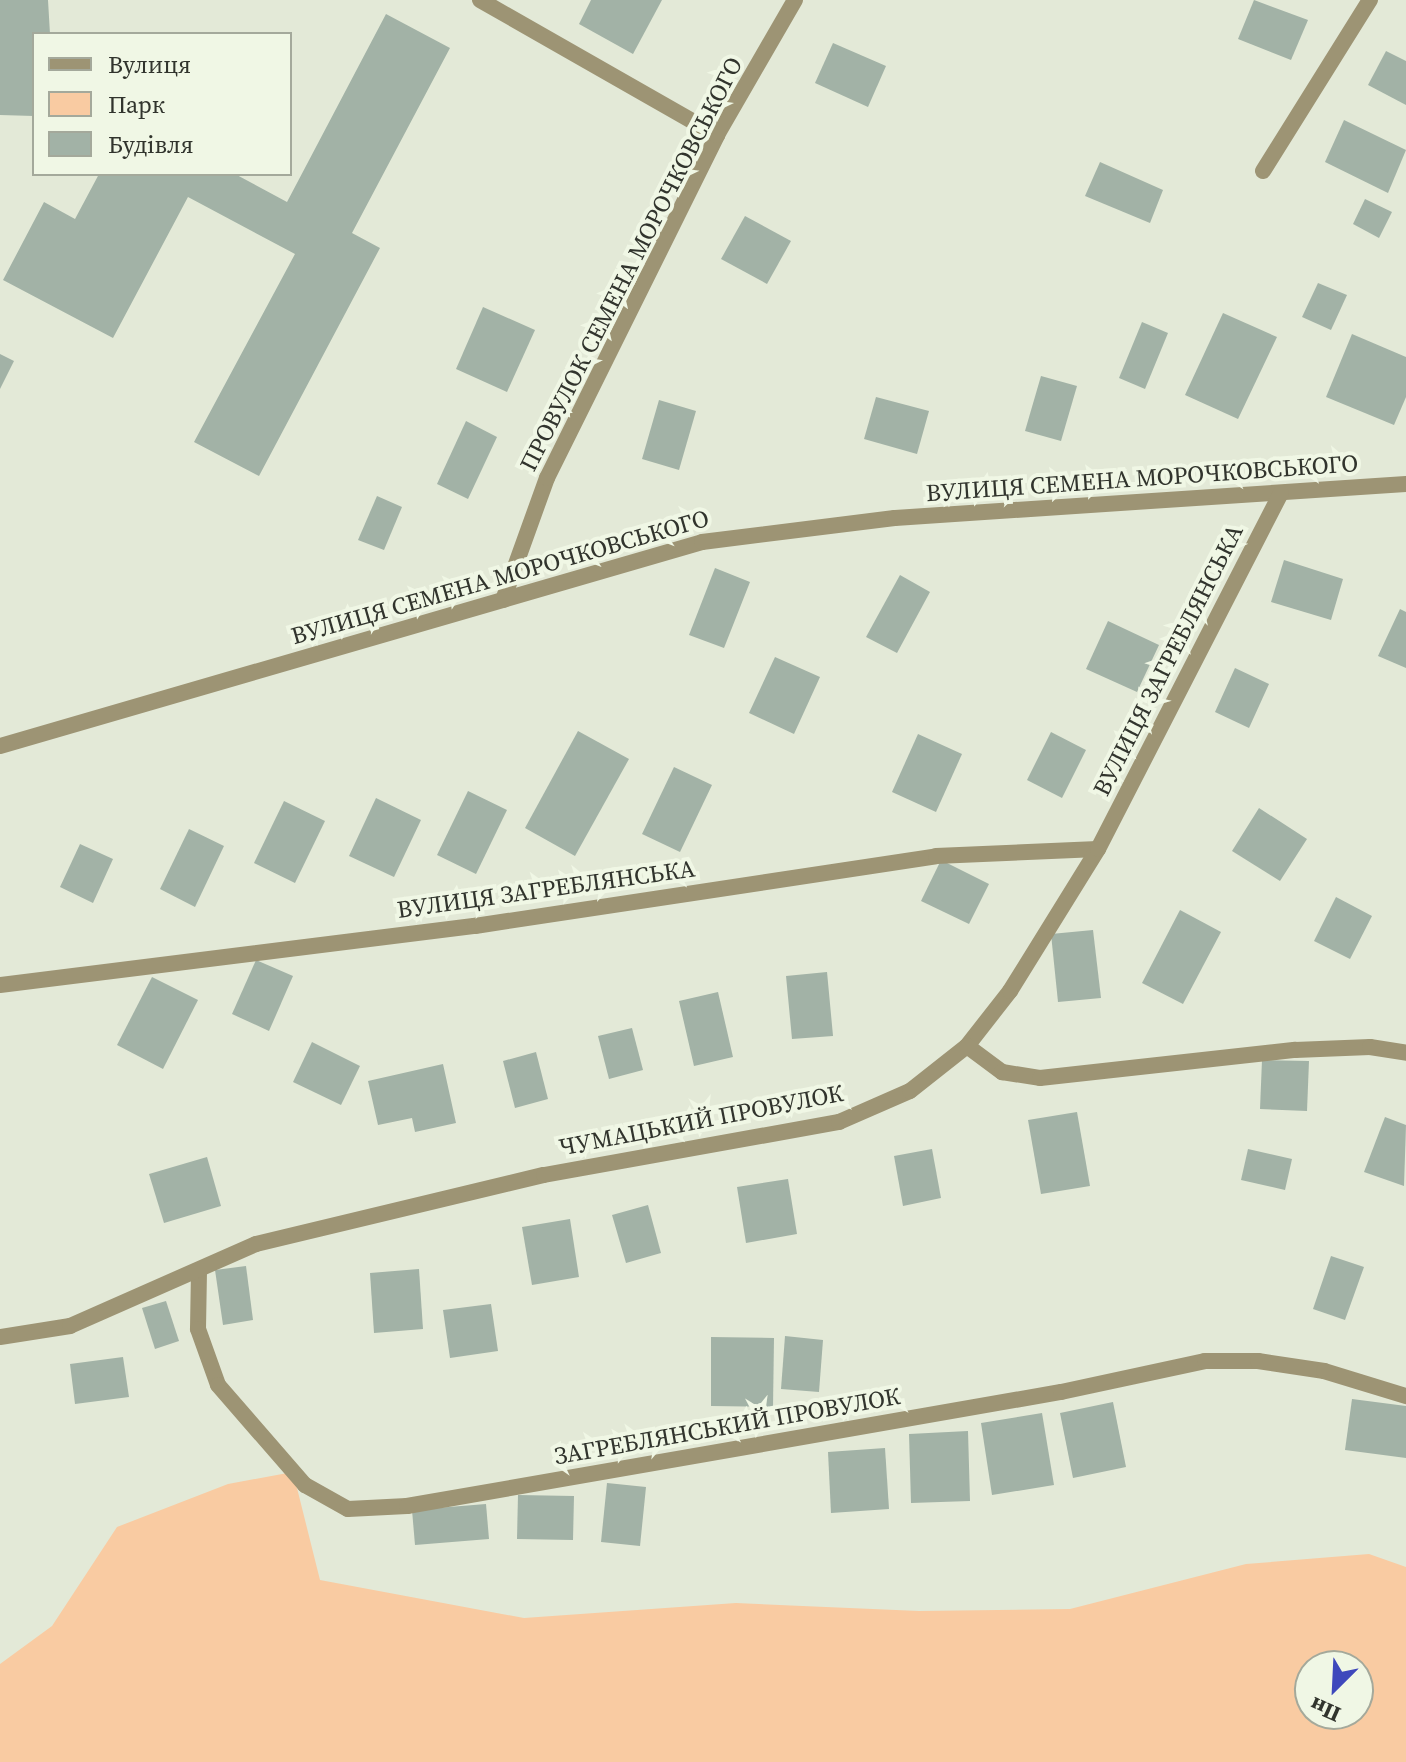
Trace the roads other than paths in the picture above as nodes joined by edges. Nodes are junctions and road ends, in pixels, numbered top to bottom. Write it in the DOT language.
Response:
graph roads {
  1 [pos="480,0"];
  2 [pos="795,0"];
  3 [pos="1370,0"];
  4 [pos="717,135"];
  5 [pos="1263,171"];
  6 [pos="1406,484"];
  7 [pos="1281,493"];
  8 [pos="503,600"];
  9 [pos="0,746"];
  10 [pos="1098,849"];
  11 [pos="0,985"];
  12 [pos="967,1046"];
  13 [pos="1406,1053"];
  14 [pos="199,1271"];
  15 [pos="0,1337"];
  16 [pos="1406,1396"];
  1 -- 4 [label="street"];
  2 -- 4 [label="street, ПРОВУЛОК СЕМЕНА МОРОЧКОВСЬКОГО"];
  3 -- 5 [label="street"];
  4 -- 8 [label="street, ПРОВУЛОК СЕМЕНА МОРОЧКОВСЬКОГО"];
  6 -- 7 [label="street, ВУЛИЦЯ СЕМЕНА МОРОЧКОВСЬКОГО"];
  7 -- 8 [label="street, ВУЛИЦЯ СЕМЕНА МОРОЧКОВСЬКОГО"];
  7 -- 10 [label="street, ВУЛИЦЯ ЗАГРЕБЛЯНСЬКА"];
  8 -- 9 [label="street, ВУЛИЦЯ СЕМЕНА МОРОЧКОВСЬКОГО"];
  10 -- 11 [label="street, ВУЛИЦЯ ЗАГРЕБЛЯНСЬКА"];
  10 -- 12 [label="street, ВУЛИЦЯ ЗАГРЕБЛЯНСЬКА"];
  12 -- 13 [label="street"];
  12 -- 14 [label="street, ЧУМАЦЬКИЙ ПРОВУЛОК"];
  14 -- 15 [label="street, ЧУМАЦЬКИЙ ПРОВУЛОК"];
  14 -- 16 [label="street, ЗАГРЕБЛЯНСЬКИЙ ПРОВУЛОК"];
}
